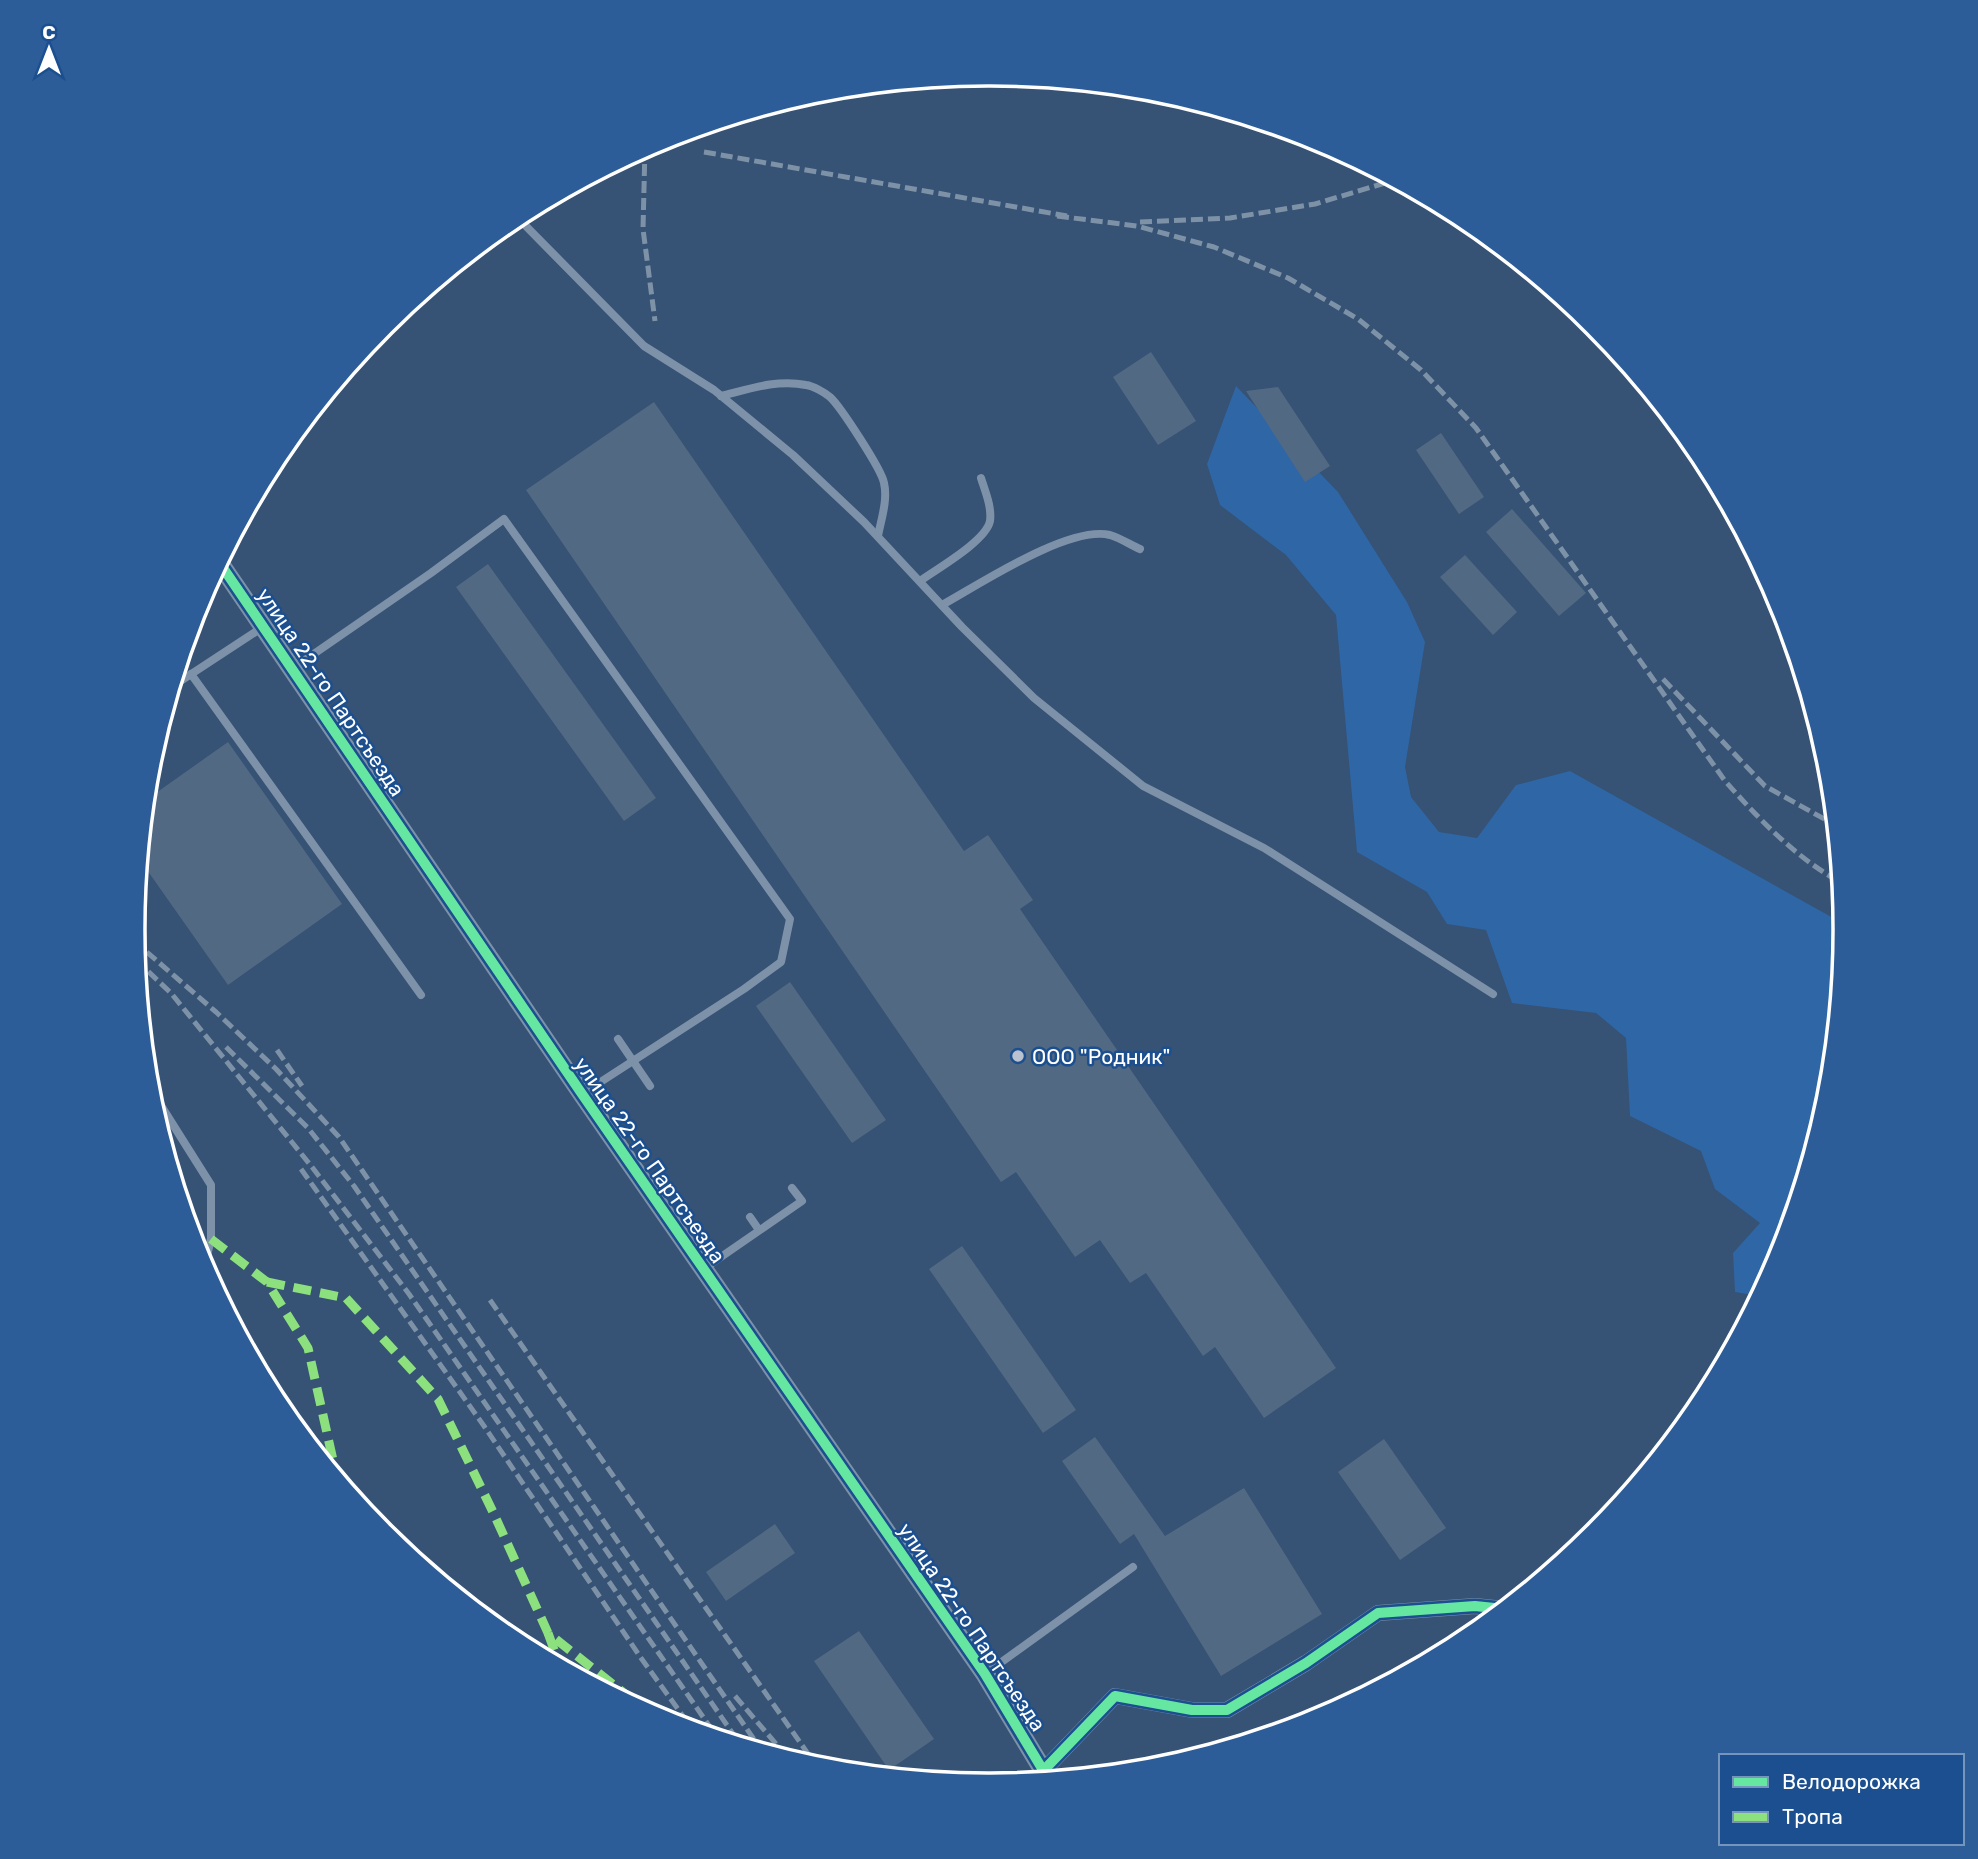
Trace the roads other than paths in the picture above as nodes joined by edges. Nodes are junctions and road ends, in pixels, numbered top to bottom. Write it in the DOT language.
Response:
graph roads {
  1 [pos="525,225"];
  2 [pos="721,396"];
  3 [pos="981,478"];
  4 [pos="878,536"];
  5 [pos="1140,549"];
  6 [pos="225,571"];
  7 [pos="920,581"];
  8 [pos="942,605"];
  9 [pos="263,627"];
  10 [pos="292,669"];
  11 [pos="191,674"];
  12 [pos="184,679"];
  13 [pos="1493,994"];
  14 [pos="421,995"];
  15 [pos="618,1039"];
  16 [pos="632,1062"];
  17 [pos="650,1086"];
  18 [pos="582,1094"];
  19 [pos="166,1113"];
  20 [pos="792,1188"];
  21 [pos="750,1217"];
  22 [pos="759,1230"];
  23 [pos="208,1250"];
  24 [pos="703,1270"];
  25 [pos="1133,1567"];
  26 [pos="1491,1608"];
  27 [pos="985,1674"];
  28 [pos="1050,1770"];
  29 [pos="1044,1771"];
  1 -- 2 [label="lane"];
  2 -- 4 [label="lane"];
  2 -- 4 [label="lane"];
  3 -- 7 [label="lane"];
  4 -- 7 [label="lane"];
  5 -- 8 [label="lane"];
  6 -- 9 [label="street, улица 22-го Партсъезда"];
  7 -- 8 [label="lane"];
  8 -- 13 [label="lane"];
  9 -- 10 [label="street, улица 22-го Партсъезда"];
  9 -- 11 [label="lane"];
  10 -- 16 [label="lane"];
  10 -- 18 [label="street, улица 22-го Партсъезда"];
  11 -- 12 [label="lane"];
  11 -- 14 [label="lane"];
  15 -- 16 [label="lane"];
  16 -- 17 [label="lane"];
  16 -- 18 [label="lane"];
  18 -- 24 [label="street, улица 22-го Партсъезда"];
  19 -- 23 [label="lane"];
  20 -- 22 [label="lane"];
  21 -- 22 [label="lane"];
  22 -- 24 [label="lane"];
  24 -- 27 [label="street, улица 22-го Партсъезда"];
  25 -- 27 [label="lane"];
  26 -- 28 [label="street"];
  27 -- 29 [label="street, улица 22-го Партсъезда"];
}
